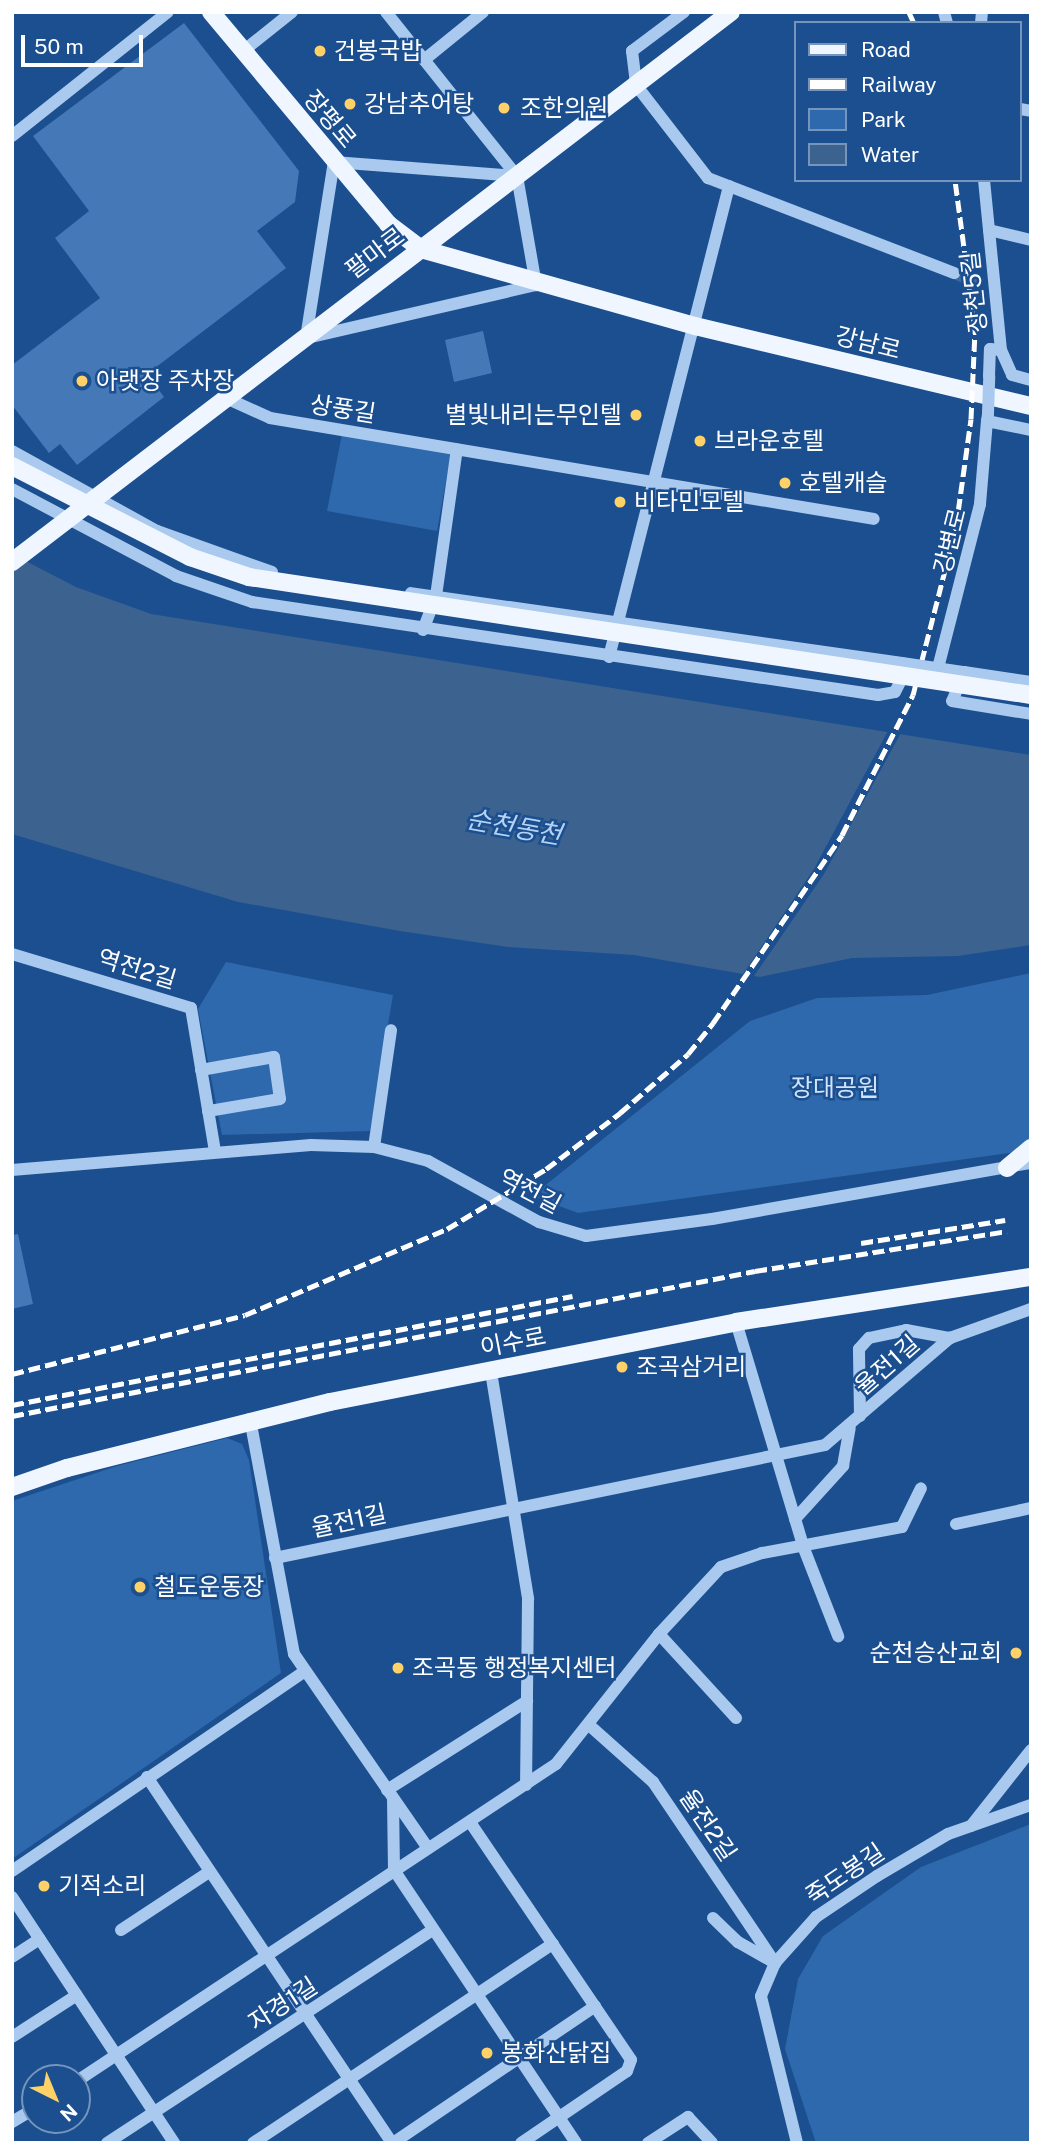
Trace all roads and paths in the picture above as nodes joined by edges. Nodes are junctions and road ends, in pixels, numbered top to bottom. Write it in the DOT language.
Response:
graph roads {
  1 [pos="168,12"];
  2 [pos="211,12"];
  3 [pos="292,12"];
  4 [pos="386,12"];
  5 [pos="483,12"];
  6 [pos="684,12"];
  7 [pos="731,12"];
  8 [pos="242,52"];
  9 [pos="424,60"];
  10 [pos="636,85"];
  11 [pos="12,136"];
  12 [pos="334,162"];
  13 [pos="517,176"];
  14 [pos="984,182"];
  15 [pos="729,186"];
  16 [pos="989,230"];
  17 [pos="1031,240"];
  18 [pos="421,249"];
  19 [pos="954,273"];
  20 [pos="536,285"];
  21 [pos="695,326"];
  22 [pos="306,338"];
  23 [pos="1001,350"];
  24 [pos="1031,380"];
  25 [pos="226,398"];
  26 [pos="1031,406"];
  27 [pos="987,417"];
  28 [pos="1031,430"];
  29 [pos="457,449"];
  30 [pos="12,452"];
  31 [pos="12,466"];
  32 [pos="12,477"];
  33 [pos="657,482"];
  34 [pos="12,489"];
  35 [pos="97,497"];
  36 [pos="874,519"];
  37 [pos="68,520"];
  38 [pos="12,562"];
  39 [pos="436,596"];
  40 [pos="618,624"];
  41 [pos="423,630"];
  42 [pos="609,657"];
  43 [pos="902,663"];
  44 [pos="938,668"];
  45 [pos="964,672"];
  46 [pos="1031,682"];
  47 [pos="1031,695"];
  48 [pos="1031,703"];
  49 [pos="1031,714"];
  50 [pos="12,954"];
  51 [pos="391,1030"];
  52 [pos="201,1070"];
  53 [pos="208,1111"];
  54 [pos="374,1147"];
  55 [pos="215,1151"];
  56 [pos="1029,1160"];
  57 [pos="1006,1168"];
  58 [pos="12,1170"];
  59 [pos="1031,1269"];
  60 [pos="1031,1277"];
  61 [pos="1010,1283"];
  62 [pos="1031,1309"];
  63 [pos="736,1322"];
  64 [pos="950,1338"];
  65 [pos="491,1372"];
  66 [pos="860,1416"];
  67 [pos="250,1419"];
  68 [pos="850,1428"];
  69 [pos="777,1458"];
  70 [pos="12,1487"];
  71 [pos="921,1488"];
  72 [pos="514,1507"];
  73 [pos="1031,1508"];
  74 [pos="795,1519"];
  75 [pos="956,1524"];
  76 [pos="803,1546"];
  77 [pos="275,1558"];
  78 [pos="659,1634"];
  79 [pos="838,1636"];
  80 [pos="304,1672"];
  81 [pos="527,1701"];
  82 [pos="736,1718"];
  83 [pos="589,1725"];
  84 [pos="1031,1750"];
  85 [pos="147,1777"];
  86 [pos="526,1785"];
  87 [pos="390,1794"];
  88 [pos="1031,1805"];
  89 [pos="470,1822"];
  90 [pos="968,1829"];
  91 [pos="428,1848"];
  92 [pos="394,1870"];
  93 [pos="12,1871"];
  94 [pos="209,1872"];
  95 [pos="12,1897"];
  96 [pos="713,1918"];
  97 [pos="121,1930"];
  98 [pos="433,1930"];
  99 [pos="40,1939"];
  100 [pos="553,1944"];
  101 [pos="263,1954"];
  102 [pos="12,1957"];
  103 [pos="775,1964"];
  104 [pos="476,1994"];
  105 [pos="77,1995"];
  106 [pos="595,2006"];
  107 [pos="306,2014"];
  108 [pos="12,2037"];
  109 [pos="117,2055"];
  110 [pos="518,2057"];
  111 [pos="91,2072"];
  112 [pos="350,2079"];
  113 [pos="154,2113"];
  114 [pos="559,2118"];
  115 [pos="107,2143"];
  116 [pos="174,2143"];
  117 [pos="253,2143"];
  118 [pos="393,2143"];
  119 [pos="521,2143"];
  120 [pos="576,2143"];
  121 [pos="649,2143"];
  122 [pos="712,2143"];
  123 [pos="797,2143"];
  1 -- 11 [label="street"];
  2 -- 8 [label="main road, 장평로"];
  3 -- 8 [label="street"];
  4 -- 9 [label="street"];
  5 -- 9 [label="street"];
  6 -- 10 [label="street"];
  7 -- 10 [label="main road, 팔마로"];
  8 -- 12 [label="main road, 장평로"];
  9 -- 13 [label="street"];
  10 -- 13 [label="main road, 팔마로"];
  10 -- 15 [label="street"];
  12 -- 13 [label="street"];
  12 -- 18 [label="main road, 장평로"];
  12 -- 22 [label="street"];
  13 -- 18 [label="main road, 팔마로"];
  13 -- 20 [label="street"];
  14 -- 16 [label="street, 장천5길"];
  15 -- 19 [label="street"];
  15 -- 21 [label="street"];
  16 -- 17 [label="street, 장천5길"];
  16 -- 23 [label="street, 장천5길"];
  18 -- 20 [label="main road, 강남로"];
  18 -- 22 [label="main road, 팔마로"];
  20 -- 21 [label="main road, 강남로"];
  20 -- 22 [label="street"];
  21 -- 26 [label="main road, 강남로"];
  21 -- 33 [label="street"];
  22 -- 25 [label="main road, 팔마로"];
  23 -- 24 [label="street"];
  23 -- 27 [label="street, 강변로, bridge"];
  25 -- 29 [label="street, 상풍길"];
  25 -- 35 [label="main road, 팔마로"];
  27 -- 28 [label="street"];
  27 -- 44 [label="street, 강변로"];
  29 -- 33 [label="street, 상풍길"];
  29 -- 39 [label="street"];
  30 -- 35 [label="street"];
  31 -- 47 [label="main road, bridge"];
  32 -- 48 [label="main road"];
  33 -- 36 [label="street, 상풍길"];
  33 -- 40 [label="street"];
  34 -- 37 [label="street"];
  35 -- 37 [label="main road, 팔마로"];
  35 -- 39 [label="street"];
  37 -- 38 [label="main road, 팔마로"];
  37 -- 41 [label="street"];
  39 -- 40 [label="street"];
  39 -- 41 [label="street"];
  40 -- 42 [label="street"];
  40 -- 43 [label="street"];
  41 -- 42 [label="street"];
  42 -- 43 [label="street"];
  43 -- 44 [label="street, bridge"];
  44 -- 45 [label="street, bridge"];
  45 -- 46 [label="street"];
  45 -- 49 [label="street"];
  50 -- 52 [label="street, 역전2길"];
  51 -- 54 [label="street"];
  52 -- 53 [label="street, 역전2길"];
  52 -- 53 [label="street"];
  53 -- 55 [label="street, 역전2길"];
  54 -- 55 [label="street, 역전길"];
  54 -- 57 [label="street, 역전길"];
  55 -- 58 [label="street, 역전길"];
  56 -- 57 [label="main road"];
  59 -- 61 [label="main road"];
  60 -- 61 [label="main road, 이수로"];
  61 -- 63 [label="main road, 이수로"];
  62 -- 64 [label="street, 율전1길"];
  63 -- 65 [label="main road, 이수로"];
  63 -- 69 [label="street"];
  64 -- 66 [label="street, 율전1길"];
  64 -- 66 [label="street"];
  65 -- 67 [label="main road, 이수로"];
  65 -- 72 [label="street"];
  66 -- 68 [label="street, 율전1길"];
  67 -- 70 [label="main road, 이수로"];
  67 -- 77 [label="street"];
  68 -- 69 [label="street, 율전1길"];
  68 -- 74 [label="street"];
  69 -- 72 [label="street, 율전1길"];
  69 -- 74 [label="street"];
  71 -- 76 [label="street"];
  72 -- 77 [label="street, 율전1길"];
  72 -- 81 [label="street"];
  73 -- 75 [label="street"];
  74 -- 76 [label="street"];
  76 -- 78 [label="street"];
  76 -- 79 [label="street"];
  77 -- 80 [label="street"];
  78 -- 82 [label="street"];
  78 -- 83 [label="street"];
  80 -- 85 [label="street"];
  80 -- 87 [label="street"];
  81 -- 86 [label="street"];
  81 -- 87 [label="street"];
  83 -- 86 [label="street"];
  83 -- 103 [label="street, 율전2길"];
  84 -- 90 [label="street"];
  85 -- 93 [label="street"];
  85 -- 94 [label="street"];
  86 -- 89 [label="street"];
  87 -- 91 [label="street"];
  87 -- 92 [label="street"];
  88 -- 90 [label="street, 죽도봉길"];
  89 -- 91 [label="street"];
  89 -- 100 [label="street"];
  90 -- 103 [label="street, 죽도봉길"];
  91 -- 92 [label="street"];
  92 -- 98 [label="street"];
  92 -- 101 [label="street"];
  94 -- 97 [label="street"];
  94 -- 101 [label="street"];
  95 -- 99 [label="street"];
  96 -- 103 [label="street"];
  98 -- 104 [label="street"];
  98 -- 107 [label="street, 자경1길"];
  99 -- 102 [label="street"];
  99 -- 105 [label="street"];
  100 -- 104 [label="street"];
  100 -- 106 [label="street"];
  101 -- 107 [label="street"];
  101 -- 109 [label="street"];
  103 -- 123 [label="street, 죽도봉길"];
  104 -- 110 [label="street"];
  104 -- 112 [label="street"];
  105 -- 108 [label="street"];
  105 -- 109 [label="street"];
  106 -- 110 [label="street"];
  106 -- 114 [label="street"];
  107 -- 112 [label="street"];
  107 -- 113 [label="street, 자경1길"];
  109 -- 111 [label="street"];
  109 -- 113 [label="street"];
  110 -- 114 [label="street"];
  110 -- 118 [label="street"];
  112 -- 117 [label="street"];
  112 -- 118 [label="street"];
  113 -- 115 [label="street, 자경1길"];
  113 -- 116 [label="street"];
  114 -- 119 [label="street"];
  114 -- 120 [label="street"];
  121 -- 122 [label="street"];
}
